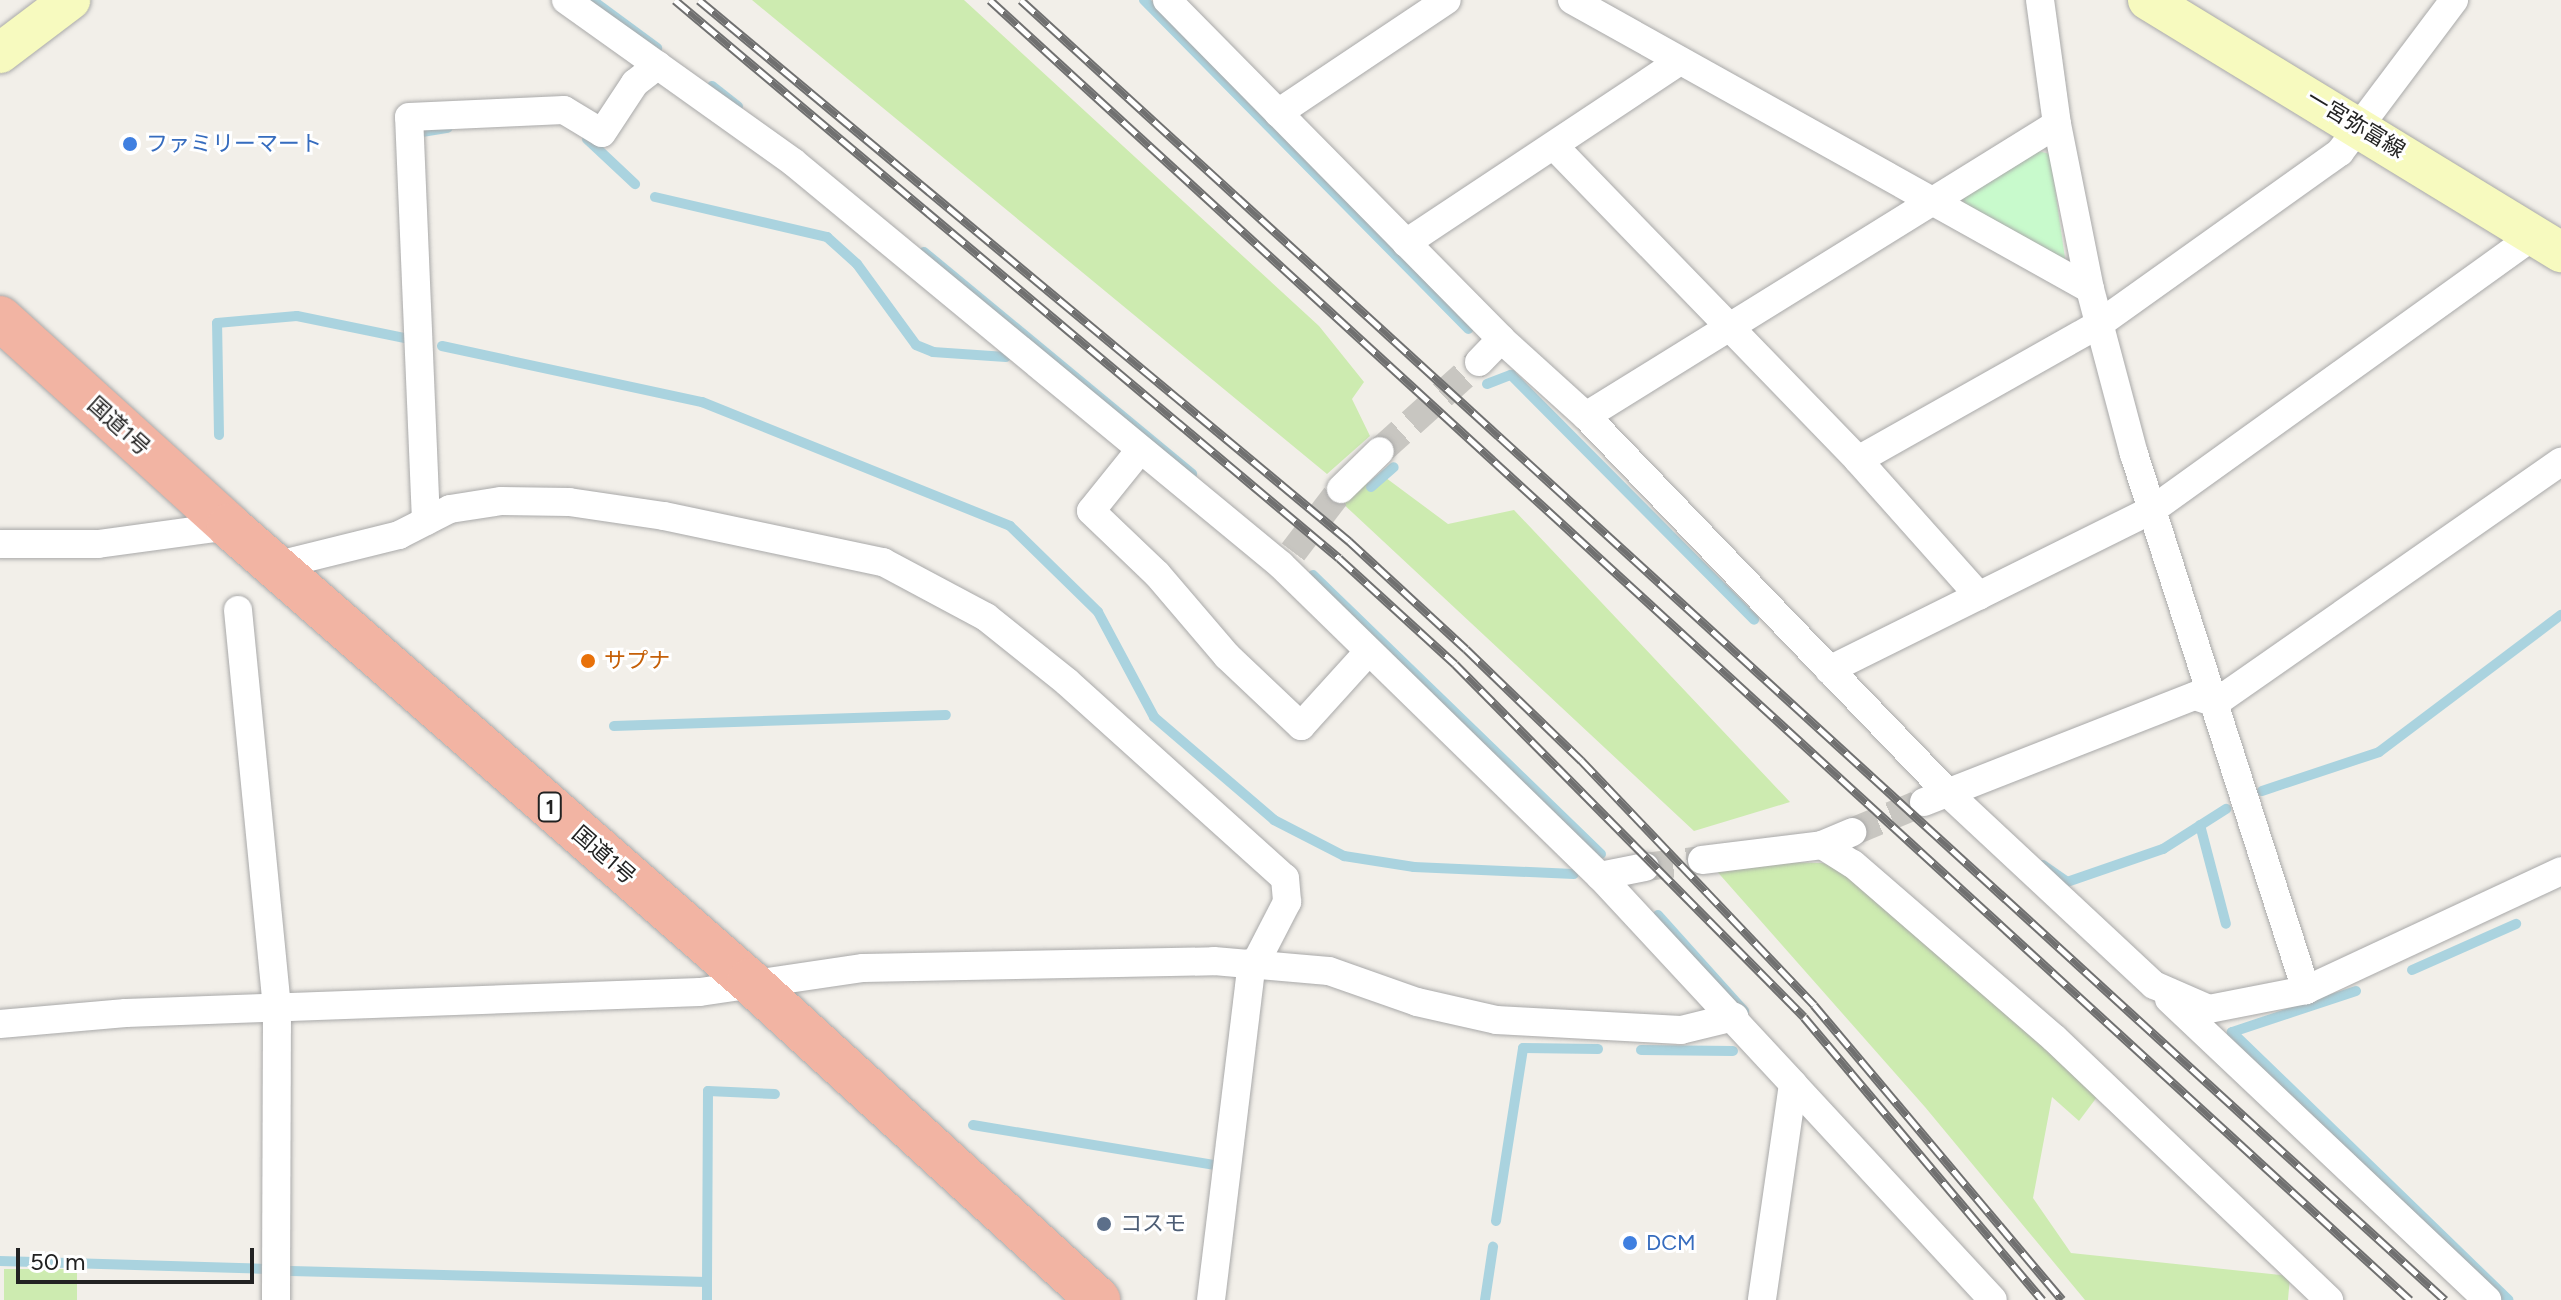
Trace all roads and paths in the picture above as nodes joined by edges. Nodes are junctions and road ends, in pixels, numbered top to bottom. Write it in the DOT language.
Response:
graph roads {
  1 [pos="70,0"];
  2 [pos="566,0"];
  3 [pos="1167,0"];
  4 [pos="1447,0"];
  5 [pos="1572,0"];
  6 [pos="2040,0"];
  7 [pos="2148,0"];
  8 [pos="2454,0"];
  9 [pos="0,53"];
  10 [pos="1680,61"];
  11 [pos="658,65"];
  12 [pos="1278,113"];
  13 [pos="2057,124"];
  14 [pos="2357,124"];
  15 [pos="1554,146"];
  16 [pos="1930,203"];
  17 [pos="1406,243"];
  18 [pos="2547,244"];
  19 [pos="2090,289"];
  20 [pos="0,318"];
  21 [pos="2099,324"];
  22 [pos="1728,328"];
  23 [pos="1501,339"];
  24 [pos="1479,362"];
  25 [pos="1586,416"];
  26 [pos="1140,450"];
  27 [pos="1380,451"];
  28 [pos="1858,460"];
  29 [pos="2561,462"];
  30 [pos="1341,489"];
  31 [pos="2152,510"];
  32 [pos="426,521"];
  33 [pos="229,526"];
  34 [pos="4,551"];
  35 [pos="274,566"];
  36 [pos="1979,596"];
  37 [pos="238,610"];
  38 [pos="1368,652"];
  39 [pos="1829,670"];
  40 [pos="2215,703"];
  41 [pos="1937,798"];
  42 [pos="1852,832"];
  43 [pos="1822,845"];
  44 [pos="1702,860"];
  45 [pos="1645,867"];
  46 [pos="2561,871"];
  47 [pos="1600,876"];
  48 [pos="1254,962"];
  49 [pos="749,981"];
  50 [pos="2154,985"];
  51 [pos="2306,990"];
  52 [pos="277,1007"];
  53 [pos="1734,1017"];
  54 [pos="0,1024"];
  55 [pos="1793,1084"];
  56 [pos="276,1300"];
  57 [pos="1098,1300"];
  58 [pos="1211,1300"];
  59 [pos="1762,1300"];
  60 [pos="1993,1300"];
  61 [pos="2329,1300"];
  62 [pos="2487,1300"];
  1 -- 9 [label="main road"];
  2 -- 11 [label="street"];
  3 -- 12 [label="street"];
  4 -- 12 [label="street"];
  5 -- 10 [label="street"];
  6 -- 13 [label="street"];
  7 -- 14 [label="main road, 一宮弥富線"];
  8 -- 14 [label="street"];
  10 -- 15 [label="street"];
  10 -- 16 [label="street"];
  11 -- 26 [label="street"];
  11 -- 32 [label="street"];
  12 -- 17 [label="street"];
  13 -- 16 [label="street"];
  13 -- 19 [label="street"];
  14 -- 18 [label="main road, 一宮弥富線"];
  14 -- 21 [label="street"];
  15 -- 17 [label="street"];
  15 -- 22 [label="street"];
  16 -- 19 [label="street"];
  16 -- 22 [label="street"];
  17 -- 23 [label="street"];
  18 -- 31 [label="street"];
  19 -- 21 [label="street"];
  20 -- 33 [label="highway, 国道1号 / 1"];
  21 -- 28 [label="street"];
  21 -- 31 [label="street"];
  22 -- 25 [label="street"];
  22 -- 28 [label="street"];
  23 -- 24 [label="street"];
  23 -- 25 [label="street"];
  25 -- 39 [label="street"];
  26 -- 38 [label="street"];
  26 -- 38 [label="street"];
  27 -- 30 [label="street"];
  28 -- 36 [label="street"];
  29 -- 40 [label="street"];
  31 -- 36 [label="street"];
  31 -- 40 [label="street"];
  32 -- 35 [label="street"];
  32 -- 48 [label="street"];
  33 -- 34 [label="street"];
  33 -- 35 [label="highway, 国道1号 / 1"];
  35 -- 49 [label="highway, 国道1号 / 1"];
  36 -- 39 [label="street"];
  37 -- 52 [label="street"];
  38 -- 47 [label="street"];
  39 -- 41 [label="street"];
  40 -- 41 [label="street"];
  40 -- 51 [label="street"];
  41 -- 50 [label="street"];
  42 -- 43 [label="street"];
  43 -- 44 [label="street"];
  43 -- 61 [label="street"];
  45 -- 47 [label="street"];
  46 -- 51 [label="street"];
  47 -- 53 [label="street"];
  48 -- 49 [label="street"];
  48 -- 53 [label="street"];
  48 -- 58 [label="street"];
  49 -- 52 [label="street"];
  49 -- 57 [label="highway, 国道1号 / 1"];
  50 -- 51 [label="street"];
  50 -- 62 [label="street"];
  52 -- 54 [label="street"];
  52 -- 56 [label="street"];
  53 -- 55 [label="street"];
  55 -- 59 [label="street"];
  55 -- 60 [label="street"];
}
